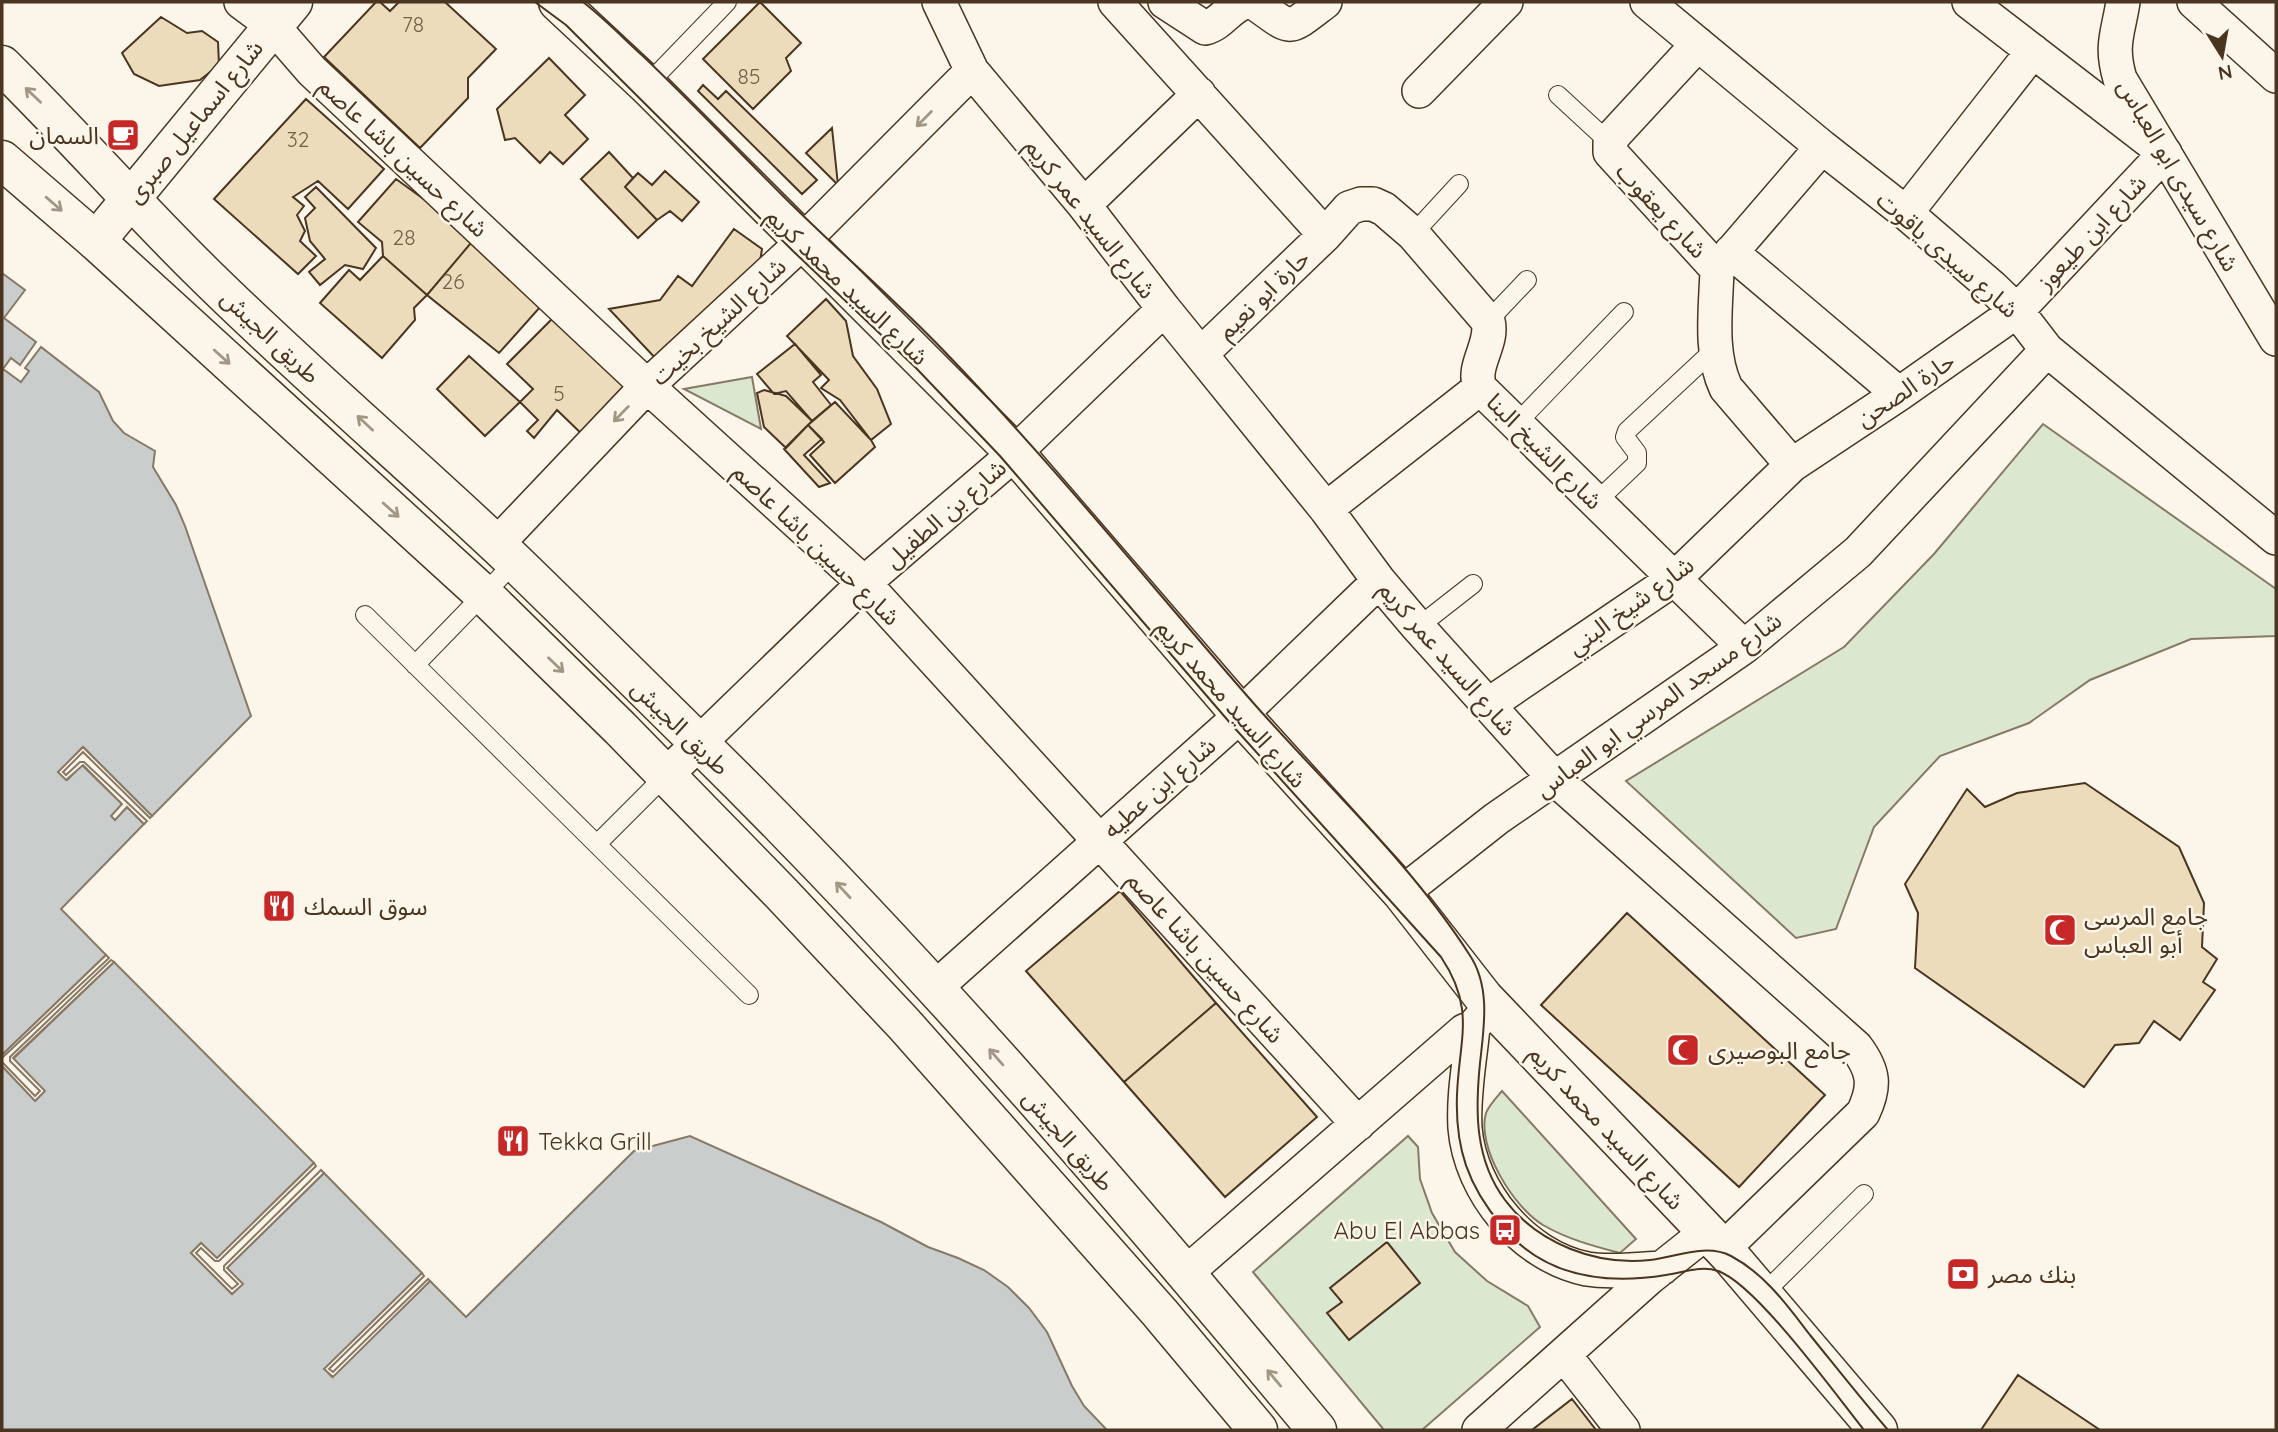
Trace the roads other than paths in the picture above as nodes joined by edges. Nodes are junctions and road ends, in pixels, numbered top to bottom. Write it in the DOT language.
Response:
graph roads {
  1 [pos="241,2"];
  2 [pos="558,2"];
  3 [pos="727,2"];
  4 [pos="939,2"];
  5 [pos="1165,2"];
  6 [pos="1248,2"];
  7 [pos="1325,2"];
  8 [pos="1506,2"];
  9 [pos="1647,2"];
  10 [pos="2123,2"];
  11 [pos="2141,2"];
  12 [pos="2194,2"];
  13 [pos="1124,3"];
  14 [pos="1981,5"];
  15 [pos="282,13"];
  16 [pos="2115,37"];
  17 [pos="1698,44"];
  18 [pos="2033,51"];
  19 [pos="2,65"];
  20 [pos="972,71"];
  21 [pos="2276,76"];
  22 [pos="647,85"];
  23 [pos="1419,91"];
  24 [pos="1199,94"];
  25 [pos="1558,95"];
  26 [pos="1610,143"];
  27 [pos="1822,147"];
  28 [pos="2165,153"];
  29 [pos="2,160"];
  30 [pos="1459,184"];
  31 [pos="131,198"];
  32 [pos="1084,205"];
  33 [pos="1906,213"];
  34 [pos="1413,234"];
  35 [pos="1325,235"];
  36 [pos="96,241"];
  37 [pos="802,242"];
  38 [pos="1724,260"];
  39 [pos="1527,280"];
  40 [pos="1164,309"];
  41 [pos="2017,311"];
  42 [pos="1625,312"];
  43 [pos="1488,321"];
  44 [pos="2276,339"];
  45 [pos="1716,348"];
  46 [pos="2047,349"];
  47 [pos="1201,354"];
  48 [pos="648,386"];
  49 [pos="1480,388"];
  50 [pos="1899,394"];
  51 [pos="1516,424"];
  52 [pos="1014,452"];
  53 [pos="1792,465"];
  54 [pos="1596,502"];
  55 [pos="1326,509"];
  56 [pos="2276,538"];
  57 [pos="506,554"];
  58 [pos="1674,579"];
  59 [pos="1379,581"];
  60 [pos="864,583"];
  61 [pos="1474,584"];
  62 [pos="483,594"];
  63 [pos="365,615"];
  64 [pos="1418,627"];
  65 [pos="1744,648"];
  66 [pos="415,665"];
  67 [pos="1488,705"];
  68 [pos="1240,714"];
  69 [pos="699,743"];
  70 [pos="666,775"];
  71 [pos="1555,779"];
  72 [pos="1099,840"];
  73 [pos="597,844"];
  74 [pos="1402,892"];
  75 [pos="936,988"];
  76 [pos="749,995"];
  77 [pos="1483,1016"];
  78 [pos="1357,1124"];
  79 [pos="1864,1194"];
  80 [pos="1715,1241"];
  81 [pos="1662,1268"];
  82 [pos="1186,1273"];
  83 [pos="1763,1294"];
  84 [pos="1565,1356"];
  85 [pos="1258,1430"];
  86 [pos="1317,1430"];
  87 [pos="1479,1430"];
  88 [pos="1623,1430"];
  89 [pos="1878,1430"];
  1 -- 15 [label="street, شارع حسين باشا عاصم"];
  2 -- 22 [label="main road, شارع السيد محمد كريم"];
  3 -- 22 [label="lane"];
  4 -- 20 [label="street, شارع السيد عمر كريم"];
  5 -- 6 [label="street"];
  6 -- 7 [label="street"];
  8 -- 23 [label="street"];
  9 -- 17 [label="street, شارع سيدى ياقوت"];
  10 -- 16 [label="street, شارع سيدى ابو العباس"];
  11 -- 16 [label="street"];
  12 -- 21 [label="street"];
  13 -- 24 [label="street"];
  14 -- 18 [label="street"];
  15 -- 31 [label="main road, شارع اسماعيل صبرى"];
  15 -- 48 [label="street, شارع حسين باشا عاصم"];
  16 -- 28 [label="street, شارع سيدى ابو العباس"];
  17 -- 26 [label="street, شارع يعقوب"];
  17 -- 27 [label="street, شارع سيدى ياقوت"];
  18 -- 28 [label="street"];
  18 -- 33 [label="street"];
  31 -- 19 [label="main road, طريق الجيش, one-way"];
  20 -- 32 [label="street, شارع السيد عمر كريم"];
  20 -- 37 [label="street, شارع الشيخ بخيت, one-way"];
  22 -- 37 [label="main road, شارع السيد محمد كريم"];
  24 -- 32 [label="street"];
  24 -- 35 [label="street"];
  25 -- 26 [label="lane"];
  26 -- 38 [label="street, شارع يعقوب"];
  27 -- 33 [label="street, شارع سيدى ياقوت"];
  27 -- 38 [label="street"];
  28 -- 41 [label="street, شارع ابن طيعوز"];
  28 -- 44 [label="street, شارع سيدى ابو العباس"];
  29 -- 36 [label="main road, طريق الجيش, one-way"];
  30 -- 34 [label="lane"];
  31 -- 36 [label="main road, شارع اسماعيل صبرى"];
  57 -- 31 [label="main road, طريق الجيش, one-way"];
  32 -- 40 [label="street, شارع السيد عمر كريم"];
  33 -- 41 [label="street, شارع سيدى ياقوت"];
  34 -- 35 [label="street"];
  34 -- 43 [label="street"];
  35 -- 47 [label="street, حارة ابو نعيم"];
  36 -- 62 [label="main road, طريق الجيش, one-way"];
  37 -- 48 [label="street, شارع الشيخ بخيت"];
  37 -- 52 [label="main road, شارع السيد محمد كريم"];
  38 -- 45 [label="street, شارع يعقوب"];
  38 -- 50 [label="street"];
  39 -- 43 [label="lane"];
  40 -- 47 [label="street, شارع السيد عمر كريم"];
  40 -- 52 [label="street, شارع بن الطفيل"];
  41 -- 46 [label="street, شارع سيدى ياقوت"];
  41 -- 50 [label="street, حارة الصحن"];
  42 -- 51 [label="lane"];
  43 -- 49 [label="street, شارع الشيخ البنا"];
  45 -- 53 [label="street, شارع يعقوب"];
  45 -- 54 [label="lane"];
  46 -- 56 [label="street, شارع سيدى ياقوت"];
  46 -- 65 [label="street, شارع مسجد المرسي ابو العباس"];
  47 -- 55 [label="street, شارع السيد عمر كريم"];
  48 -- 57 [label="street, شارع الشيخ بخيت, one-way"];
  48 -- 60 [label="street, شارع حسين باشا عاصم"];
  49 -- 51 [label="street, شارع الشيخ البنا"];
  49 -- 55 [label="street"];
  50 -- 53 [label="street, حارة الصحن"];
  51 -- 54 [label="street, شارع الشيخ البنا"];
  52 -- 60 [label="street, شارع بن الطفيل"];
  52 -- 68 [label="main road, شارع السيد محمد كريم"];
  53 -- 58 [label="street, شارع شيخ البني"];
  54 -- 58 [label="street, شارع الشيخ البنا"];
  55 -- 59 [label="street, شارع السيد عمر كريم"];
  57 -- 62 [label="lane"];
  57 -- 69 [label="main road, طريق الجيش"];
  58 -- 65 [label="street, شارع الشيخ البنا"];
  58 -- 67 [label="street, شارع شيخ البني"];
  59 -- 64 [label="street, شارع السيد عمر كريم"];
  59 -- 68 [label="street, شارع ابن عطيه"];
  60 -- 69 [label="street, شارع بن الطفيل"];
  60 -- 72 [label="street, شارع حسين باشا عاصم"];
  61 -- 64 [label="lane"];
  62 -- 66 [label="lane"];
  62 -- 70 [label="main road, طريق الجيش, one-way"];
  63 -- 66 [label="lane"];
  64 -- 67 [label="street, شارع السيد عمر كريم"];
  65 -- 71 [label="street, شارع مسجد المرسي ابو العباس"];
  66 -- 73 [label="lane"];
  67 -- 71 [label="street, شارع السيد عمر كريم"];
  68 -- 72 [label="street, شارع ابن عطيه"];
  68 -- 74 [label="main road, شارع السيد محمد كريم"];
  69 -- 70 [label="street, شارع بن الطفيل"];
  75 -- 69 [label="main road, طريق الجيش, one-way"];
  70 -- 73 [label="lane"];
  70 -- 85 [label="main road, طريق الجيش"];
  71 -- 74 [label="street, شارع مسجد المرسي ابو العباس"];
  71 -- 80 [label="street, شارع السيد عمر كريم"];
  72 -- 75 [label="street, شارع ابن عطيه"];
  72 -- 78 [label="street, شارع حسين باشا عاصم"];
  73 -- 76 [label="lane"];
  74 -- 77 [label="main road, شارع السيد محمد كريم"];
  82 -- 75 [label="main road, طريق الجيش, one-way"];
  77 -- 78 [label="street"];
  77 -- 80 [label="main road, شارع السيد محمد كريم"];
  77 -- 81 [label="street"];
  78 -- 82 [label="street"];
  79 -- 83 [label="lane"];
  80 -- 81 [label="street, شارع السيد عمر كريم"];
  80 -- 83 [label="main road, شارع السيد محمد كريم"];
  81 -- 84 [label="street, شارع السيد عمر كريم"];
  86 -- 82 [label="main road, طريق الجيش, one-way"];
  83 -- 89 [label="main road, شارع السيد محمد كريم"];
  84 -- 87 [label="street, شارع السيد عمر كريم"];
  84 -- 88 [label="street"];
}
